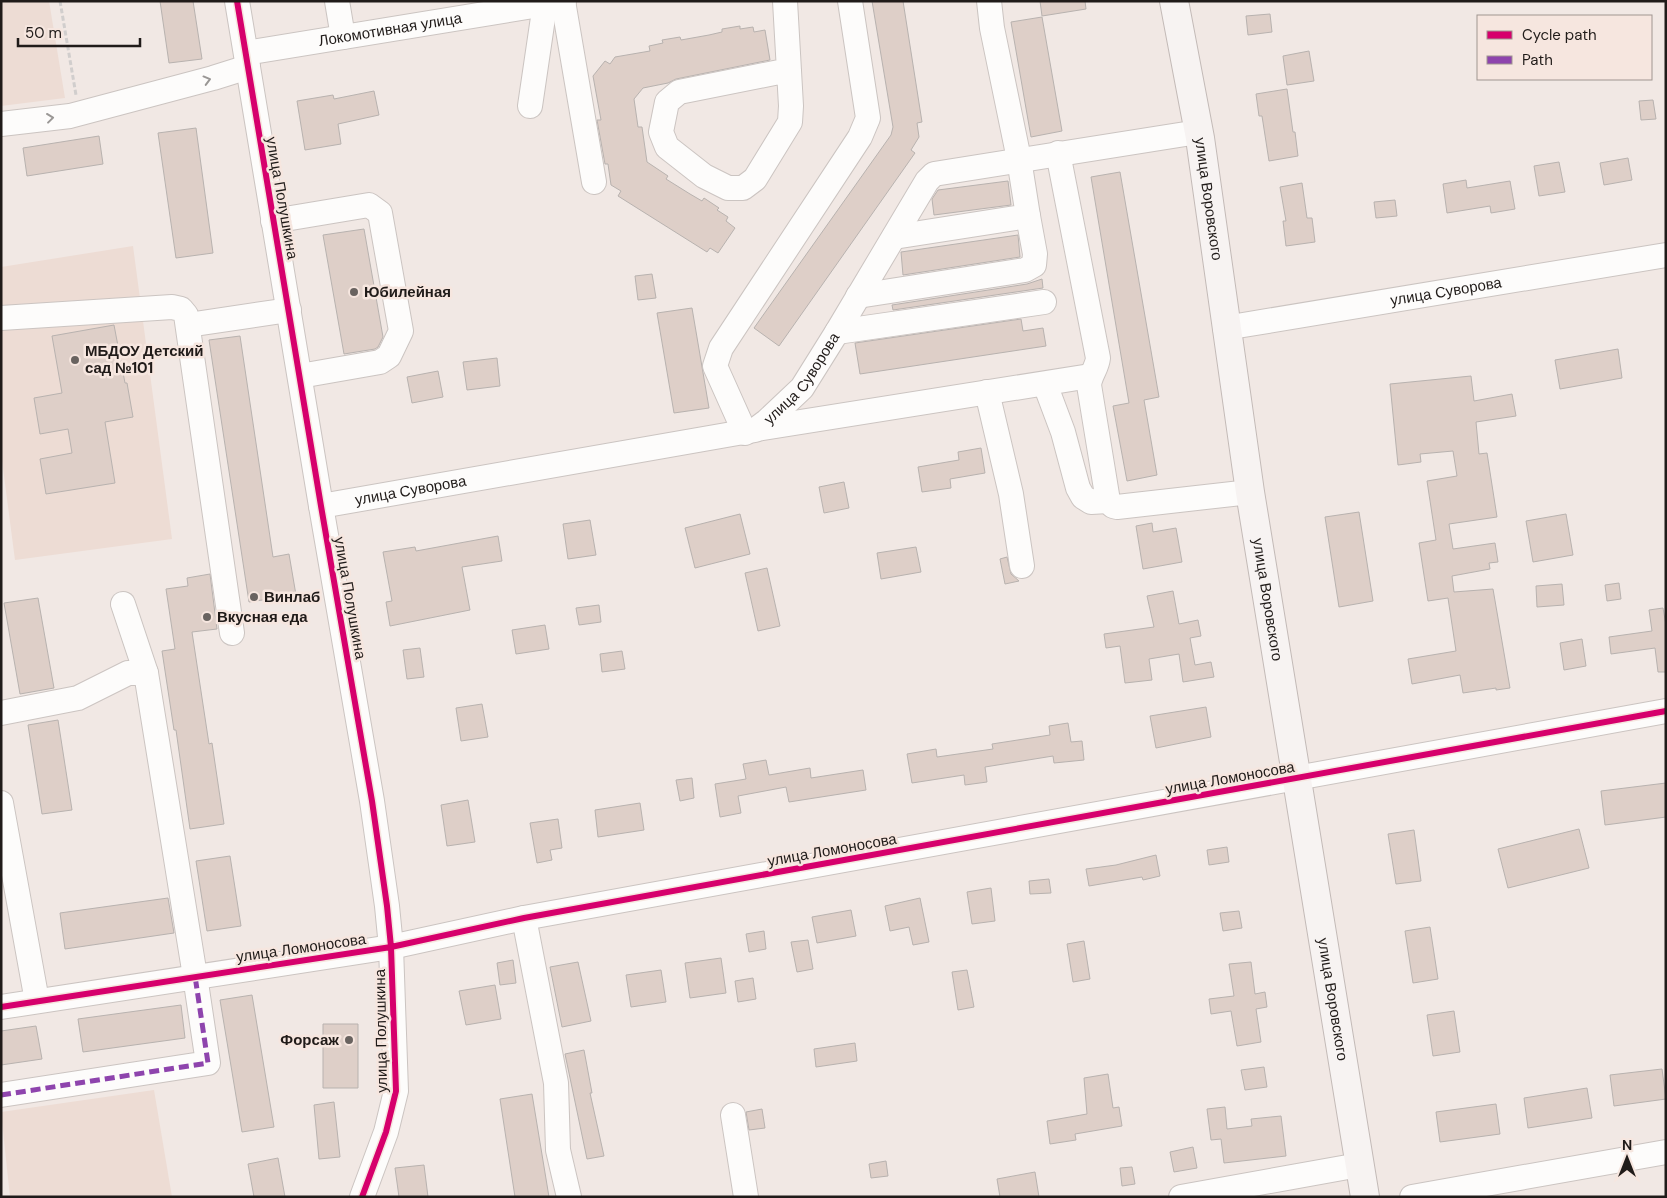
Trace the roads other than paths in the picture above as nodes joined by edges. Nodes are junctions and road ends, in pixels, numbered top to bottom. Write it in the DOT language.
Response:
graph roads {
  1 [pos="237,1"];
  2 [pos="337,1"];
  3 [pos="784,1"];
  4 [pos="850,1"];
  5 [pos="989,1"];
  6 [pos="1174,1"];
  7 [pos="557,2"];
  8 [pos="343,37"];
  9 [pos="247,60"];
  10 [pos="790,70"];
  11 [pos="530,106"];
  12 [pos="1,124"];
  13 [pos="1198,132"];
  14 [pos="1058,153"];
  15 [pos="1019,159"];
  16 [pos="594,182"];
  17 [pos="1028,216"];
  18 [pos="273,221"];
  19 [pos="894,237"];
  20 [pos="1666,255"];
  21 [pos="858,296"];
  22 [pos="1044,302"];
  23 [pos="289,310"];
  24 [pos="1,318"];
  25 [pos="188,326"];
  26 [pos="1225,328"];
  27 [pos="838,332"];
  28 [pos="300,376"];
  29 [pos="1090,376"];
  30 [pos="1045,384"];
  31 [pos="987,392"];
  32 [pos="750,431"];
  33 [pos="1250,492"];
  34 [pos="1108,502"];
  35 [pos="321,506"];
  36 [pos="1022,566"];
  37 [pos="123,604"];
  38 [pos="232,634"];
  39 [pos="146,672"];
  40 [pos="1666,711"];
  41 [pos="1,713"];
  42 [pos="1296,778"];
  43 [pos="1,802"];
  44 [pos="524,918"];
  45 [pos="391,947"];
  46 [pos="195,976"];
  47 [pos="37,1001"];
  48 [pos="1,1007"];
  49 [pos="1,1095"];
  50 [pos="733,1115"];
  51 [pos="1666,1152"];
  52 [pos="1359,1166"];
  53 [pos="1233,1192"];
  54 [pos="362,1197"];
  55 [pos="569,1197"];
  56 [pos="746,1197"];
  57 [pos="1181,1197"];
  58 [pos="1365,1197"];
  59 [pos="1412,1197"];
  1 -- 9 [label="street, улица Полушкина"];
  2 -- 8 [label="street"];
  3 -- 10 [label="street"];
  4 -- 32 [label="street"];
  5 -- 15 [label="street"];
  6 -- 13 [label="main road, улица Воровского"];
  7 -- 8 [label="street, Локомотивная улица"];
  7 -- 11 [label="street"];
  7 -- 16 [label="street"];
  8 -- 9 [label="street, Локомотивная улица"];
  12 -- 9 [label="street, Локомотивная улица, one-way"];
  9 -- 18 [label="street, улица Полушкина"];
  10 -- 10 [label="street"];
  13 -- 14 [label="street, улица Суворова"];
  13 -- 26 [label="main road, улица Воровского"];
  14 -- 15 [label="street, улица Суворова"];
  14 -- 29 [label="street"];
  15 -- 17 [label="street"];
  15 -- 19 [label="street, улица Суворова"];
  17 -- 19 [label="street"];
  17 -- 21 [label="street"];
  18 -- 23 [label="street, улица Полушкина"];
  18 -- 28 [label="street"];
  19 -- 21 [label="street, улица Суворова"];
  20 -- 26 [label="street, улица Суворова"];
  21 -- 27 [label="street, улица Суворова"];
  22 -- 27 [label="street"];
  23 -- 25 [label="street"];
  23 -- 28 [label="street, улица Полушкина"];
  24 -- 25 [label="street"];
  25 -- 38 [label="street"];
  26 -- 33 [label="main road, улица Воровского"];
  27 -- 32 [label="street, улица Суворова"];
  28 -- 35 [label="street, улица Полушкина"];
  29 -- 30 [label="street"];
  29 -- 34 [label="street"];
  30 -- 31 [label="street"];
  30 -- 34 [label="street"];
  31 -- 32 [label="street"];
  31 -- 36 [label="street"];
  32 -- 35 [label="street, улица Суворова"];
  33 -- 34 [label="street"];
  33 -- 42 [label="main road, улица Воровского"];
  35 -- 45 [label="street, улица Полушкина"];
  37 -- 39 [label="street"];
  39 -- 41 [label="street"];
  39 -- 46 [label="street"];
  40 -- 42 [label="street, улица Ломоносова"];
  42 -- 44 [label="street, улица Ломоносова"];
  42 -- 52 [label="main road, улица Воровского"];
  43 -- 47 [label="street"];
  44 -- 45 [label="street, улица Ломоносова"];
  44 -- 55 [label="street"];
  45 -- 46 [label="street, улица Ломоносова"];
  45 -- 54 [label="street, улица Полушкина"];
  46 -- 47 [label="street, улица Ломоносова"];
  46 -- 49 [label="street"];
  47 -- 48 [label="street, улица Ломоносова"];
  50 -- 56 [label="street"];
  51 -- 59 [label="street"];
  52 -- 53 [label="street"];
  52 -- 58 [label="main road, улица Воровского"];
  53 -- 57 [label="street"];
}
